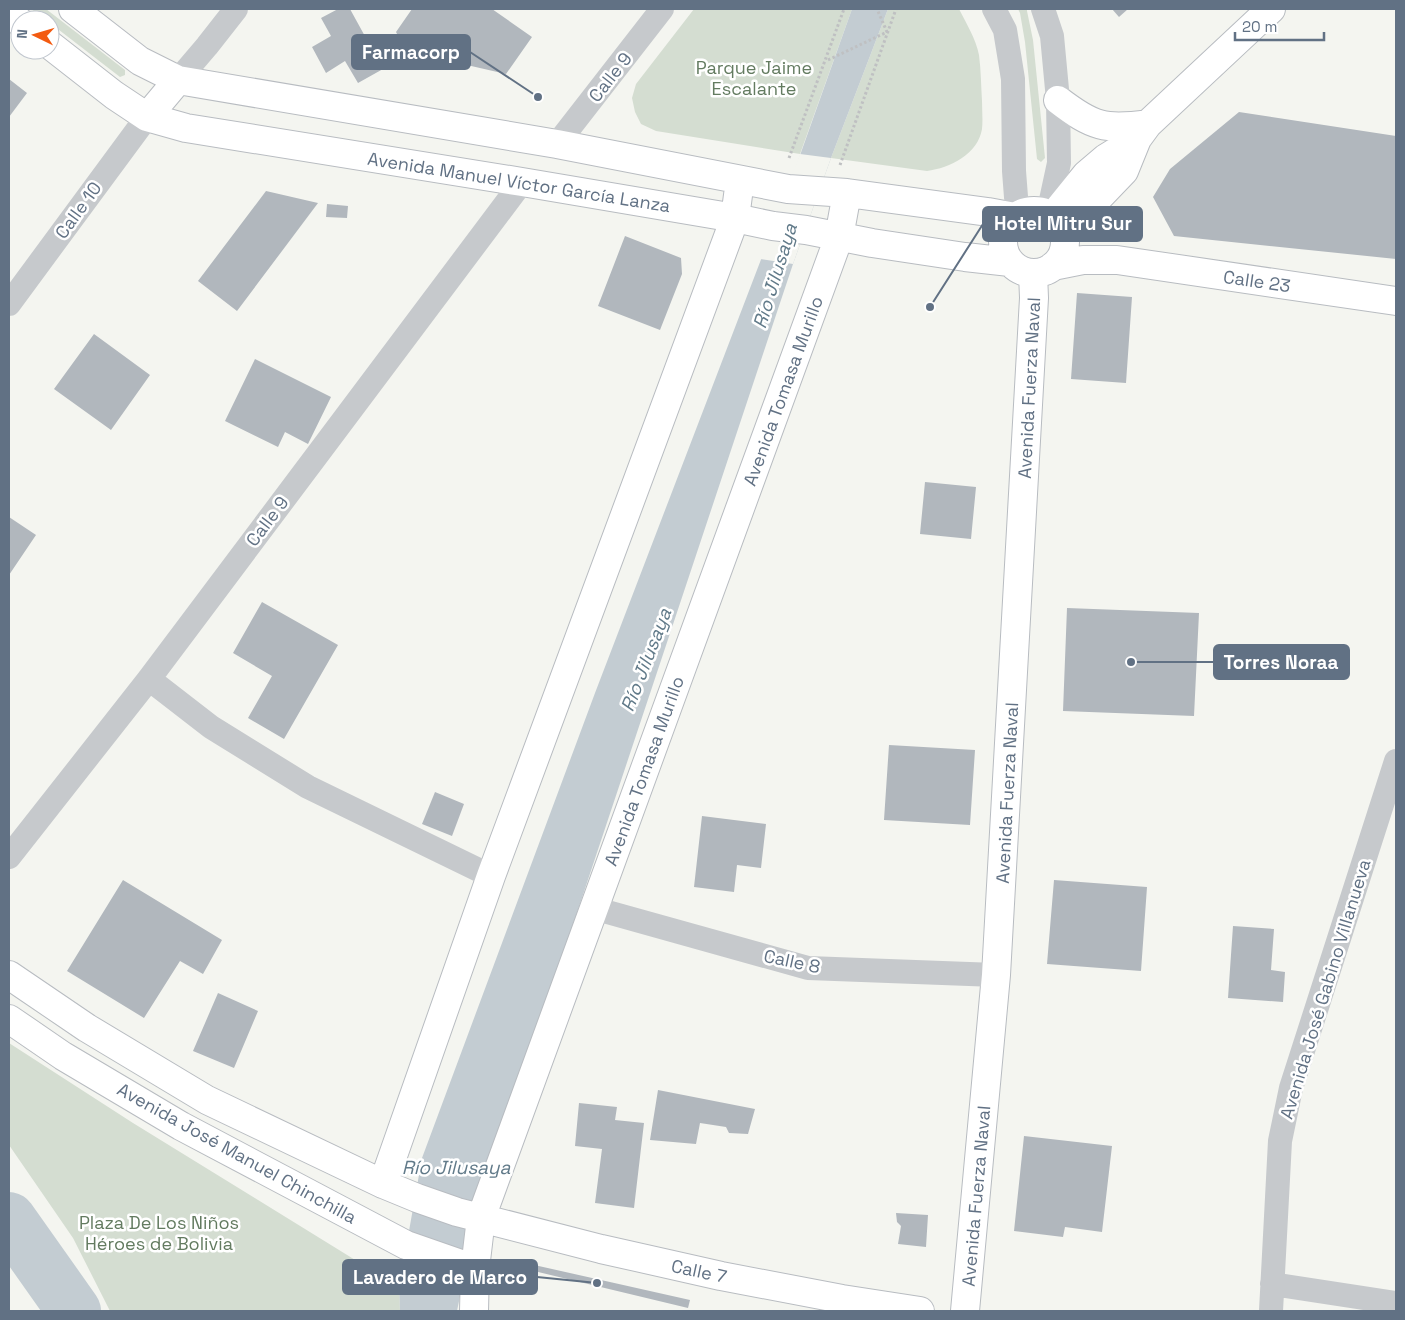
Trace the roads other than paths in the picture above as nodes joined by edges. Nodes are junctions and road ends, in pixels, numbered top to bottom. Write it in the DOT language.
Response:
graph roads {
  1 [pos="73,9"];
  2 [pos="236,9"];
  3 [pos="662,9"];
  4 [pos="994,9"];
  5 [pos="1043,9"];
  6 [pos="1271,9"];
  7 [pos="60,53"];
  8 [pos="178,80"];
  9 [pos="1058,100"];
  10 [pos="147,117"];
  11 [pos="1143,132"];
  12 [pos="557,144"];
  13 [pos="740,180"];
  14 [pos="522,182"];
  15 [pos="847,193"];
  16 [pos="1017,216"];
  17 [pos="735,218"];
  18 [pos="1056,223"];
  19 [pos="840,237"];
  20 [pos="1117,260"];
  21 [pos="1032,267"];
  22 [pos="1396,301"];
  23 [pos="9,304"];
  24 [pos="149,679"];
  25 [pos="1396,761"];
  26 [pos="1390,799"];
  27 [pos="9,858"];
  28 [pos="491,876"];
  29 [pos="593,908"];
  30 [pos="996,975"];
  31 [pos="9,976"];
  32 [pos="9,1019"];
  33 [pos="383,1184"];
  34 [pos="469,1215"];
  35 [pos="475,1269"];
  36 [pos="1272,1284"];
  37 [pos="1396,1303"];
  38 [pos="474,1311"];
  39 [pos="920,1311"];
  40 [pos="965,1311"];
  41 [pos="1271,1311"];
  1 -- 8 [label="main road"];
  2 -- 8 [label="street"];
  3 -- 12 [label="street, Calle 9"];
  4 -- 16 [label="street"];
  5 -- 9 [label="street"];
  6 -- 11 [label="main road"];
  7 -- 10 [label="main road, Avenida Manuel Víctor García Lanza"];
  8 -- 10 [label="main road"];
  8 -- 12 [label="main road"];
  9 -- 11 [label="main road"];
  9 -- 18 [label="street"];
  10 -- 14 [label="main road, Avenida Manuel Víctor García Lanza"];
  10 -- 23 [label="street, Calle 10"];
  11 -- 18 [label="main road"];
  12 -- 13 [label="main road"];
  12 -- 14 [label="main road"];
  13 -- 15 [label="main road"];
  13 -- 17 [label="main road"];
  14 -- 17 [label="main road, Avenida Manuel Víctor García Lanza"];
  14 -- 24 [label="street, Calle 9"];
  15 -- 16 [label="main road"];
  15 -- 19 [label="main road, Avenida Tomasa Murillo"];
  16 -- 18 [label="main road"];
  16 -- 21 [label="main road"];
  17 -- 19 [label="main road, Avenida Manuel Víctor García Lanza"];
  17 -- 28 [label="main road"];
  18 -- 20 [label="main road, Calle 23"];
  18 -- 21 [label="main road"];
  19 -- 21 [label="main road, Avenida Manuel Víctor García Lanza"];
  19 -- 29 [label="main road, Avenida Tomasa Murillo"];
  20 -- 21 [label="main road, Calle 23"];
  20 -- 22 [label="main road, Calle 23"];
  21 -- 30 [label="main road, Avenida Fuerza Naval"];
  24 -- 27 [label="street, Calle 9"];
  24 -- 28 [label="street"];
  25 -- 26 [label="street, Avenida José Gabino Villanueva"];
  26 -- 36 [label="street, Avenida José Gabino Villanueva"];
  28 -- 33 [label="main road"];
  29 -- 30 [label="street, Calle 8"];
  29 -- 34 [label="main road, Avenida Tomasa Murillo"];
  30 -- 40 [label="main road, Avenida Fuerza Naval"];
  31 -- 33 [label="main road, Avenida José Manuel Chinchilla"];
  32 -- 35 [label="main road, Avenida José Manuel Chinchilla"];
  33 -- 34 [label="main road, Avenida José Manuel Chinchilla"];
  34 -- 35 [label="main road, Avenida Tomasa Murillo"];
  34 -- 39 [label="main road, Calle 7"];
  35 -- 38 [label="main road, Avenida Tomasa Murillo"];
  36 -- 37 [label="street"];
  36 -- 41 [label="street, Avenida José Gabino Villanueva"];
}
